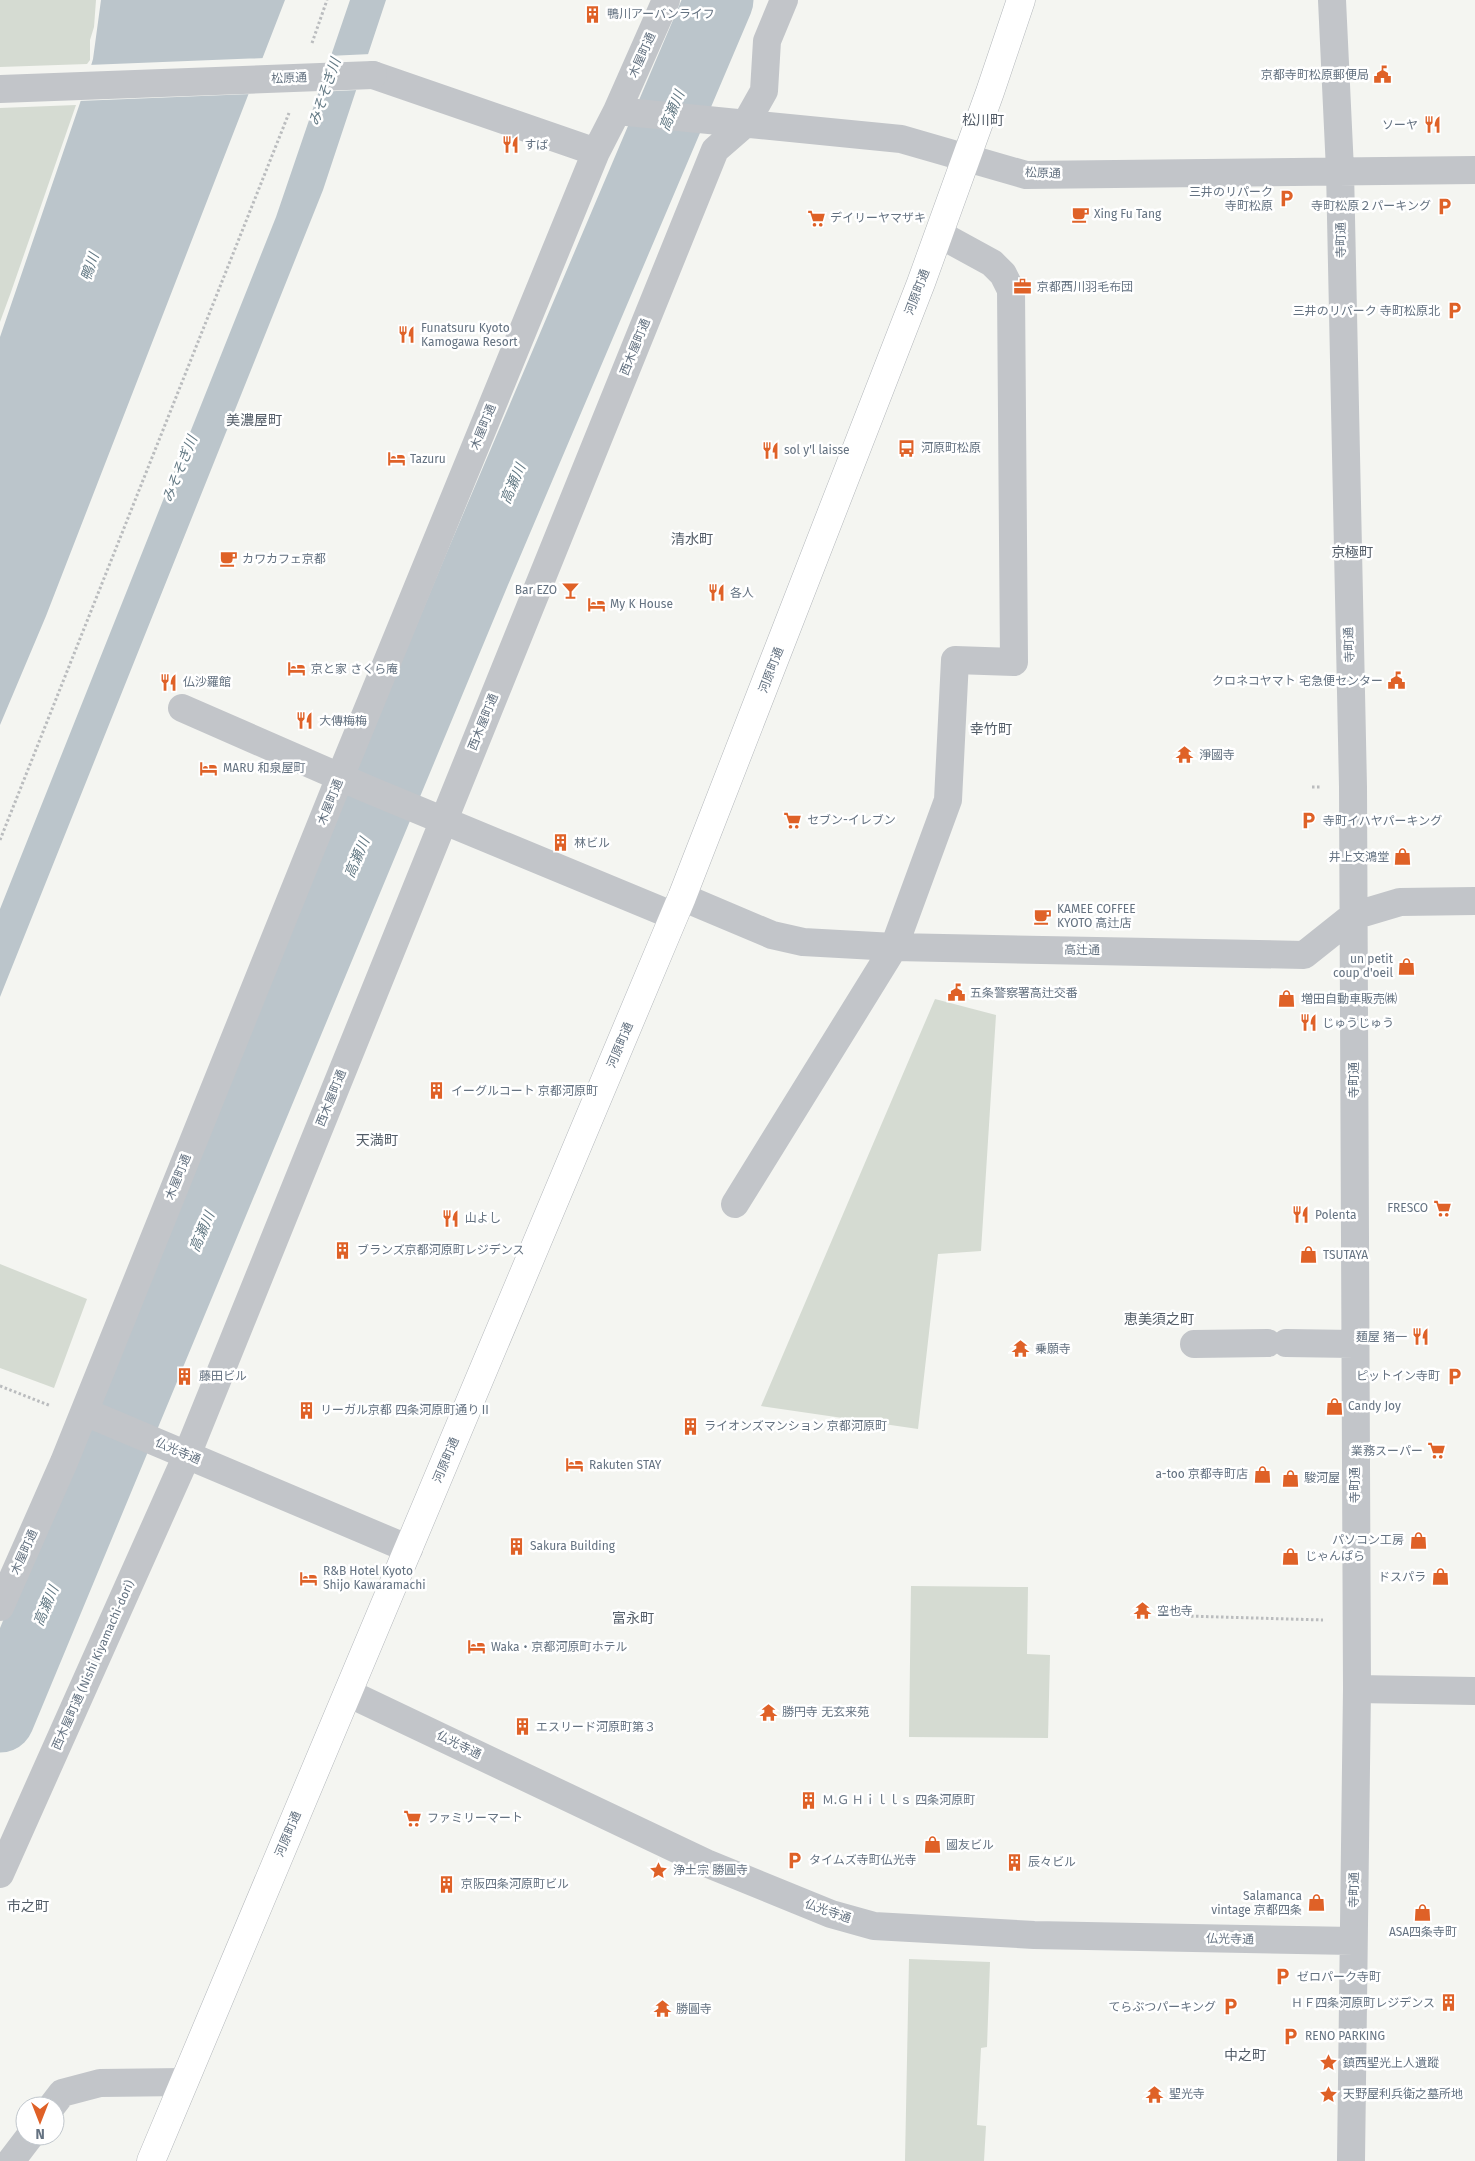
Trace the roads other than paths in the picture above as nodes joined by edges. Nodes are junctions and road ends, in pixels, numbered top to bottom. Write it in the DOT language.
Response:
graph roads {
  1 [pos="666,0"];
  2 [pos="784,0"];
  3 [pos="1021,0"];
  4 [pos="1332,0"];
  5 [pos="0,89"];
  6 [pos="628,112"];
  7 [pos="746,123"];
  8 [pos="596,152"];
  9 [pos="967,157"];
  10 [pos="1340,170"];
  11 [pos="1475,170"];
  12 [pos="939,234"];
  13 [pos="182,708"];
  14 [pos="340,777"];
  15 [pos="443,821"];
  16 [pos="1475,901"];
  17 [pos="678,906"];
  18 [pos="1353,916"];
  19 [pos="894,947"];
  20 [pos="735,1204"];
  21 [pos="1194,1344"];
  22 [pos="1354,1344"];
  23 [pos="95,1416"];
  24 [pos="180,1452"];
  25 [pos="409,1548"];
  26 [pos="0,1607"];
  27 [pos="1356,1689"];
  28 [pos="1475,1691"];
  29 [pos="348,1692"];
  30 [pos="0,1874"];
  31 [pos="1353,1941"];
  32 [pos="184,2082"];
  33 [pos="60,2096"];
  34 [pos="22,2146"];
  35 [pos="11,2161"];
  36 [pos="151,2161"];
  37 [pos="1351,2161"];
  1 -- 6 [label="street, 木屋町通"];
  2 -- 7 [label="street, 西木屋町通"];
  3 -- 9 [label="main road, 河原町通"];
  4 -- 10 [label="street, 寺町通"];
  5 -- 8 [label="street, 松原通, bridge"];
  6 -- 7 [label="street, 松原通"];
  6 -- 8 [label="street, 木屋町通"];
  7 -- 9 [label="street, 松原通"];
  7 -- 15 [label="street, 西木屋町通"];
  8 -- 14 [label="street, 木屋町通"];
  9 -- 10 [label="street, 松原通"];
  9 -- 12 [label="main road, 河原町通"];
  10 -- 11 [label="street, 松原通"];
  10 -- 18 [label="street, 寺町通"];
  12 -- 17 [label="main road, 河原町通"];
  12 -- 19 [label="street"];
  13 -- 14 [label="street, 高辻通"];
  14 -- 15 [label="street, 高辻通"];
  14 -- 23 [label="street, 木屋町通"];
  15 -- 17 [label="street, 高辻通"];
  15 -- 24 [label="street, 西木屋町通"];
  16 -- 18 [label="street, 高辻通"];
  17 -- 19 [label="street, 高辻通"];
  17 -- 25 [label="main road, 河原町通"];
  18 -- 19 [label="street, 高辻通"];
  18 -- 22 [label="street, 寺町通"];
  19 -- 20 [label="street"];
  21 -- 22 [label="street"];
  22 -- 27 [label="street, 寺町通"];
  23 -- 24 [label="street, 仏光寺通"];
  23 -- 26 [label="street, 木屋町通"];
  24 -- 25 [label="street, 仏光寺通"];
  24 -- 30 [label="street, 西木屋町通 (Nishi Kiyamachi-dori)"];
  25 -- 29 [label="main road, 河原町通"];
  27 -- 28 [label="street"];
  27 -- 31 [label="street, 寺町通"];
  29 -- 31 [label="street, 仏光寺通"];
  29 -- 32 [label="main road, 河原町通"];
  31 -- 37 [label="street, 寺町通"];
  32 -- 33 [label="street"];
  32 -- 36 [label="main road, 河原町通"];
  34 -- 35 [label="street"];
}
